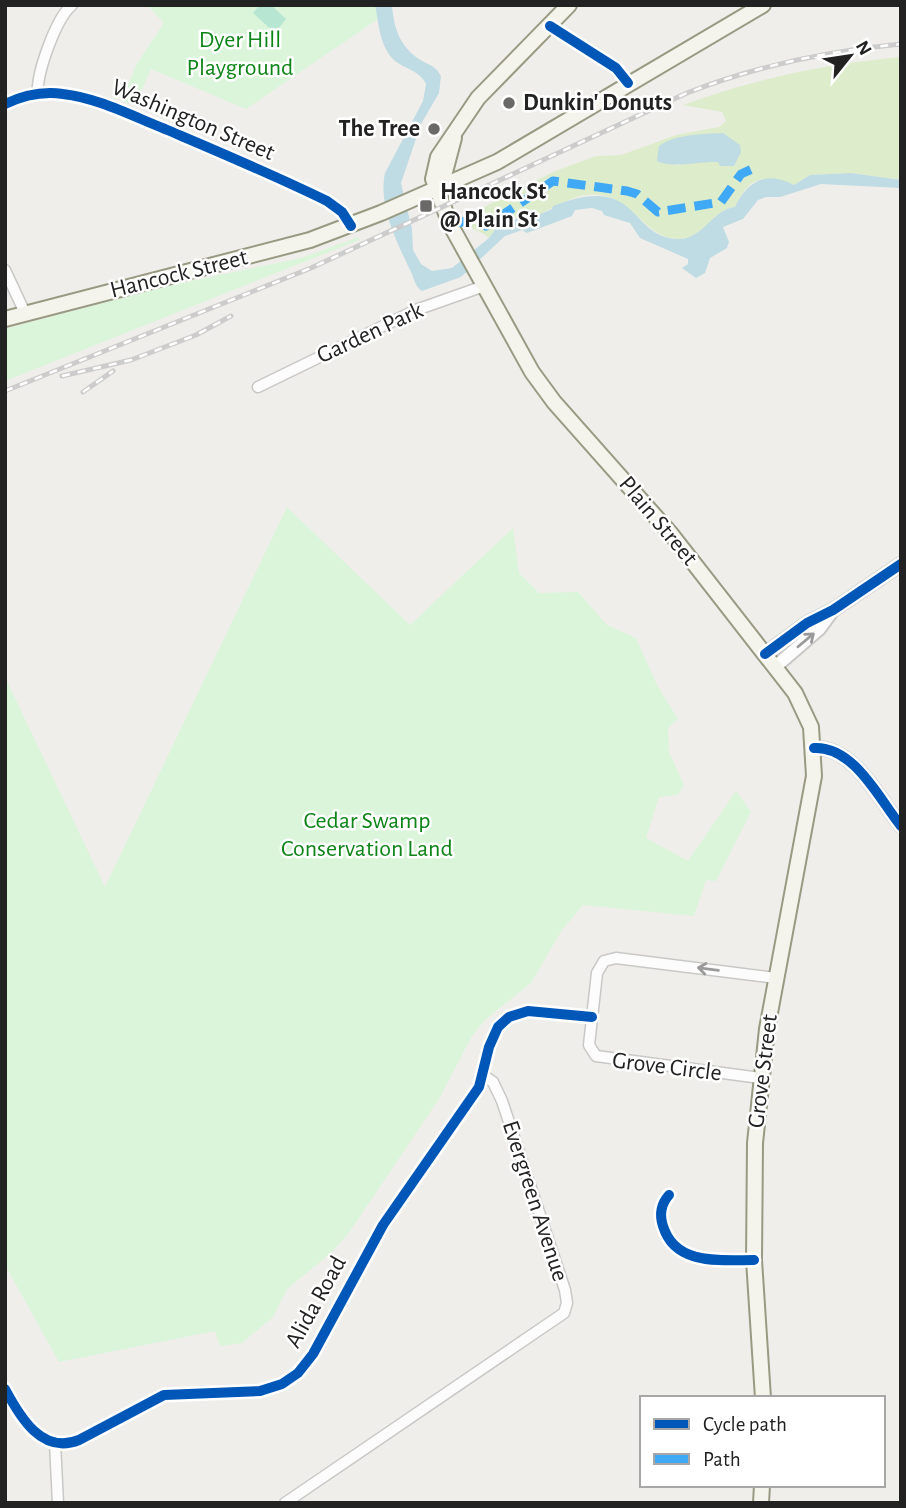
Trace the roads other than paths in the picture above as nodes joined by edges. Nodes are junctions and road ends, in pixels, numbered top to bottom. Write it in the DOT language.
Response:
graph roads {
  1 [pos="72,5"];
  2 [pos="569,5"];
  3 [pos="763,5"];
  4 [pos="550,26"];
  5 [pos="628,83"];
  6 [pos="38,94"];
  7 [pos="5,104"];
  8 [pos="436,190"];
  9 [pos="351,226"];
  10 [pos="5,271"];
  11 [pos="484,286"];
  12 [pos="26,313"];
  13 [pos="5,319"];
  14 [pos="258,387"];
  15 [pos="901,564"];
  16 [pos="833,610"];
  17 [pos="765,654"];
  18 [pos="775,667"];
  19 [pos="814,748"];
  20 [pos="901,826"];
  21 [pos="776,978"];
  22 [pos="592,1017"];
  23 [pos="484,1076"];
  24 [pos="761,1078"];
  25 [pos="669,1195"];
  26 [pos="754,1260"];
  27 [pos="5,1389"];
  28 [pos="763,1396"];
  29 [pos="55,1443"];
  30 [pos="58,1503"];
  31 [pos="285,1503"];
  1 -- 6 [label="street"];
  2 -- 4 [label="main road"];
  3 -- 5 [label="main road"];
  4 -- 5 [label="street"];
  4 -- 8 [label="main road"];
  5 -- 8 [label="main road"];
  6 -- 7 [label="street, Washington Street"];
  6 -- 9 [label="street, Washington Street"];
  8 -- 9 [label="main road"];
  8 -- 11 [label="main road, Plain Street"];
  9 -- 12 [label="main road, Hancock Street"];
  10 -- 12 [label="street"];
  11 -- 14 [label="street, Garden Park"];
  11 -- 17 [label="main road, Plain Street"];
  12 -- 13 [label="main road, Hancock Street"];
  15 -- 16 [label="street"];
  16 -- 17 [label="street"];
  18 -- 16 [label="street, one-way"];
  17 -- 18 [label="main road, Plain Street"];
  18 -- 19 [label="main road, Plain Street"];
  19 -- 20 [label="street"];
  19 -- 21 [label="main road, Grove Street"];
  21 -- 22 [label="street, Grove Circle, one-way"];
  21 -- 24 [label="main road, Grove Street"];
  22 -- 23 [label="street"];
  22 -- 24 [label="street, Grove Circle"];
  23 -- 29 [label="street, Alida Road"];
  23 -- 31 [label="street, Evergreen Avenue"];
  24 -- 26 [label="main road, Grove Street"];
  25 -- 26 [label="street"];
  26 -- 28 [label="main road, Grove Street"];
  27 -- 29 [label="street"];
  29 -- 30 [label="street"];
}
